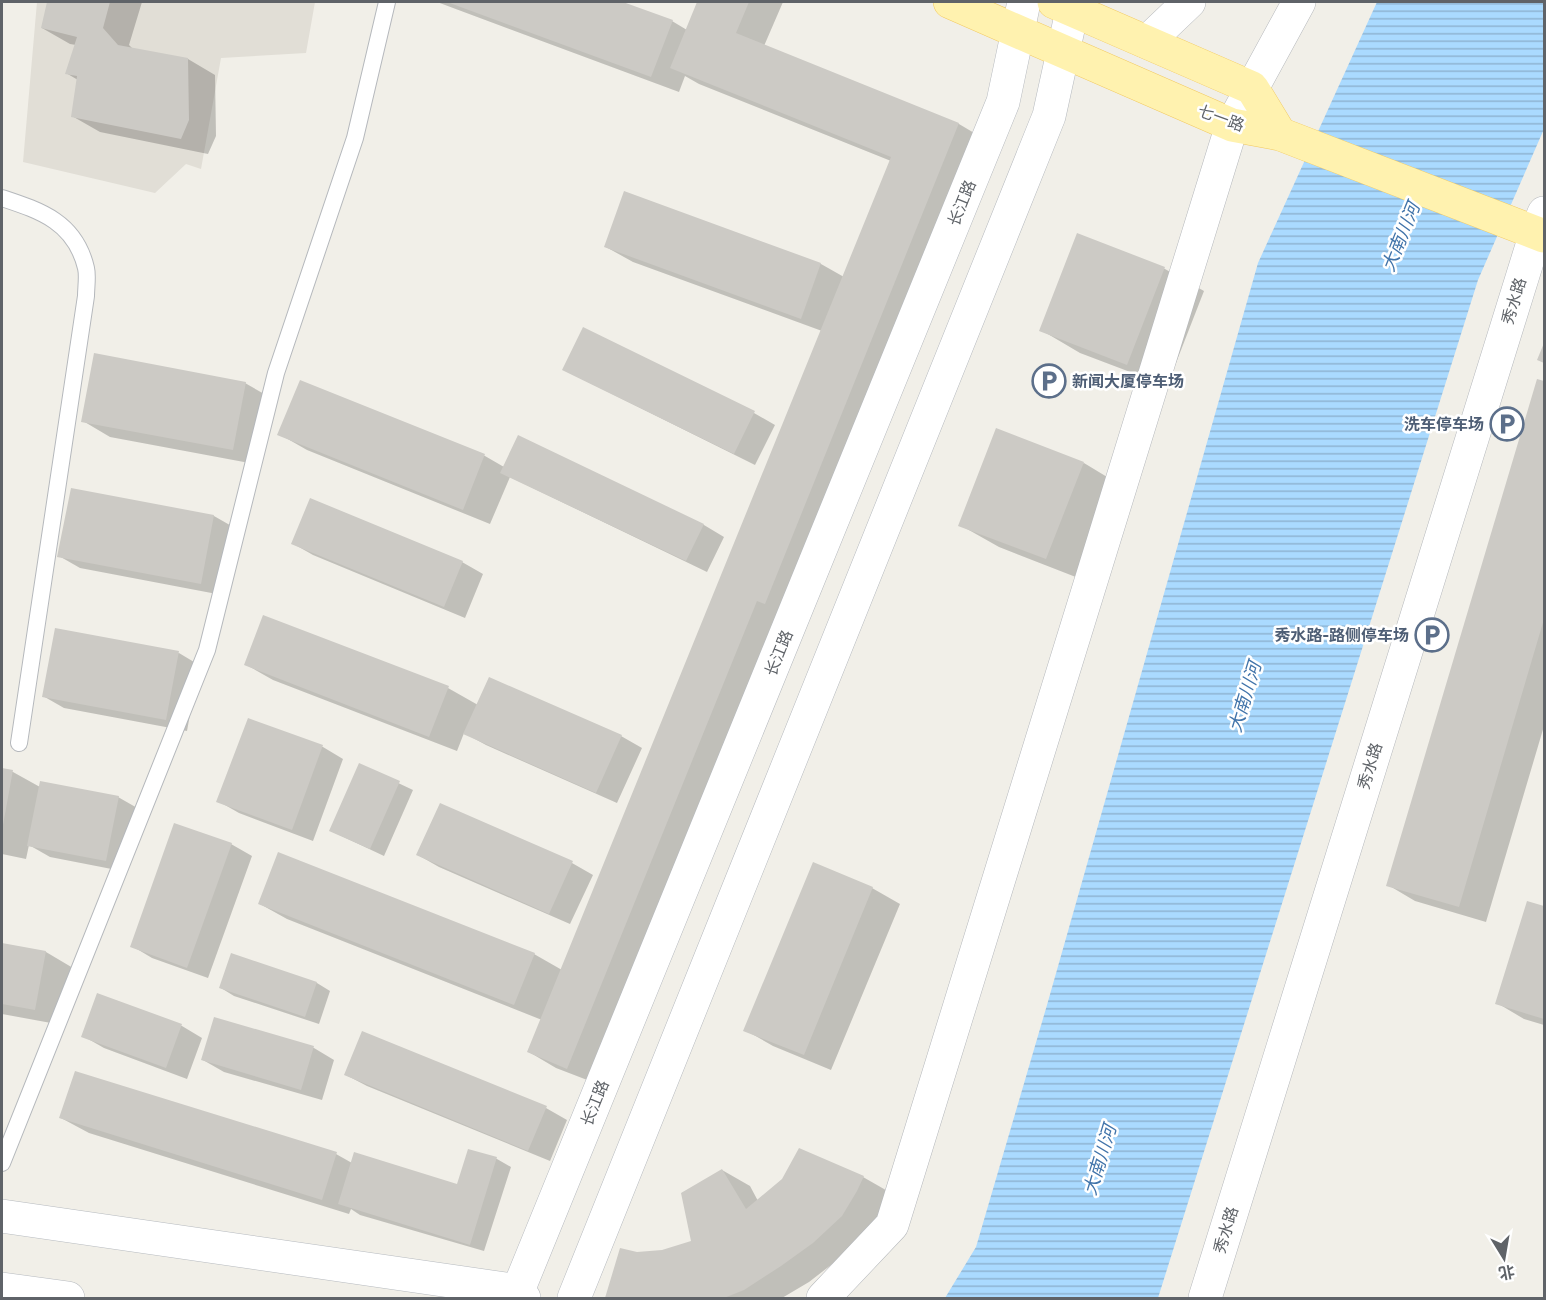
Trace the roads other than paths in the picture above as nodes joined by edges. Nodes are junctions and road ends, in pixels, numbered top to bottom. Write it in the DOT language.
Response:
graph roads {
  1 [pos="387,2"];
  2 [pos="950,2"];
  3 [pos="1189,2"];
  4 [pos="1299,2"];
  5 [pos="1067,4"];
  6 [pos="1021,16"];
  7 [pos="1147,42"];
  8 [pos="1064,50"];
  9 [pos="1252,88"];
  10 [pos="1232,125"];
  11 [pos="1280,134"];
  12 [pos="2,198"];
  13 [pos="1542,227"];
  14 [pos="19,743"];
  15 [pos="2,1163"];
  16 [pos="2,1216"];
  17 [pos="2,1289"];
  18 [pos="519,1296"];
  19 [pos="68,1299"];
  20 [pos="574,1299"];
  21 [pos="823,1299"];
  22 [pos="1205,1299"];
  1 -- 15 [label="lane"];
  2 -- 6 [label="main road, 七一路"];
  3 -- 7 [label="main road"];
  4 -- 9 [label="main road"];
  5 -- 7 [label="main road"];
  5 -- 8 [label="main road"];
  6 -- 8 [label="main road, 七一路"];
  6 -- 18 [label="main road, 长江路"];
  7 -- 9 [label="main road"];
  8 -- 10 [label="main road, 七一路"];
  8 -- 20 [label="main road"];
  9 -- 10 [label="main road"];
  9 -- 11 [label="main road, 七一路"];
  10 -- 11 [label="main road, 七一路"];
  10 -- 21 [label="main road"];
  11 -- 13 [label="main road"];
  12 -- 14 [label="lane"];
  13 -- 22 [label="main road, 秀水路"];
  16 -- 18 [label="main road"];
  17 -- 19 [label="main road"];
}
